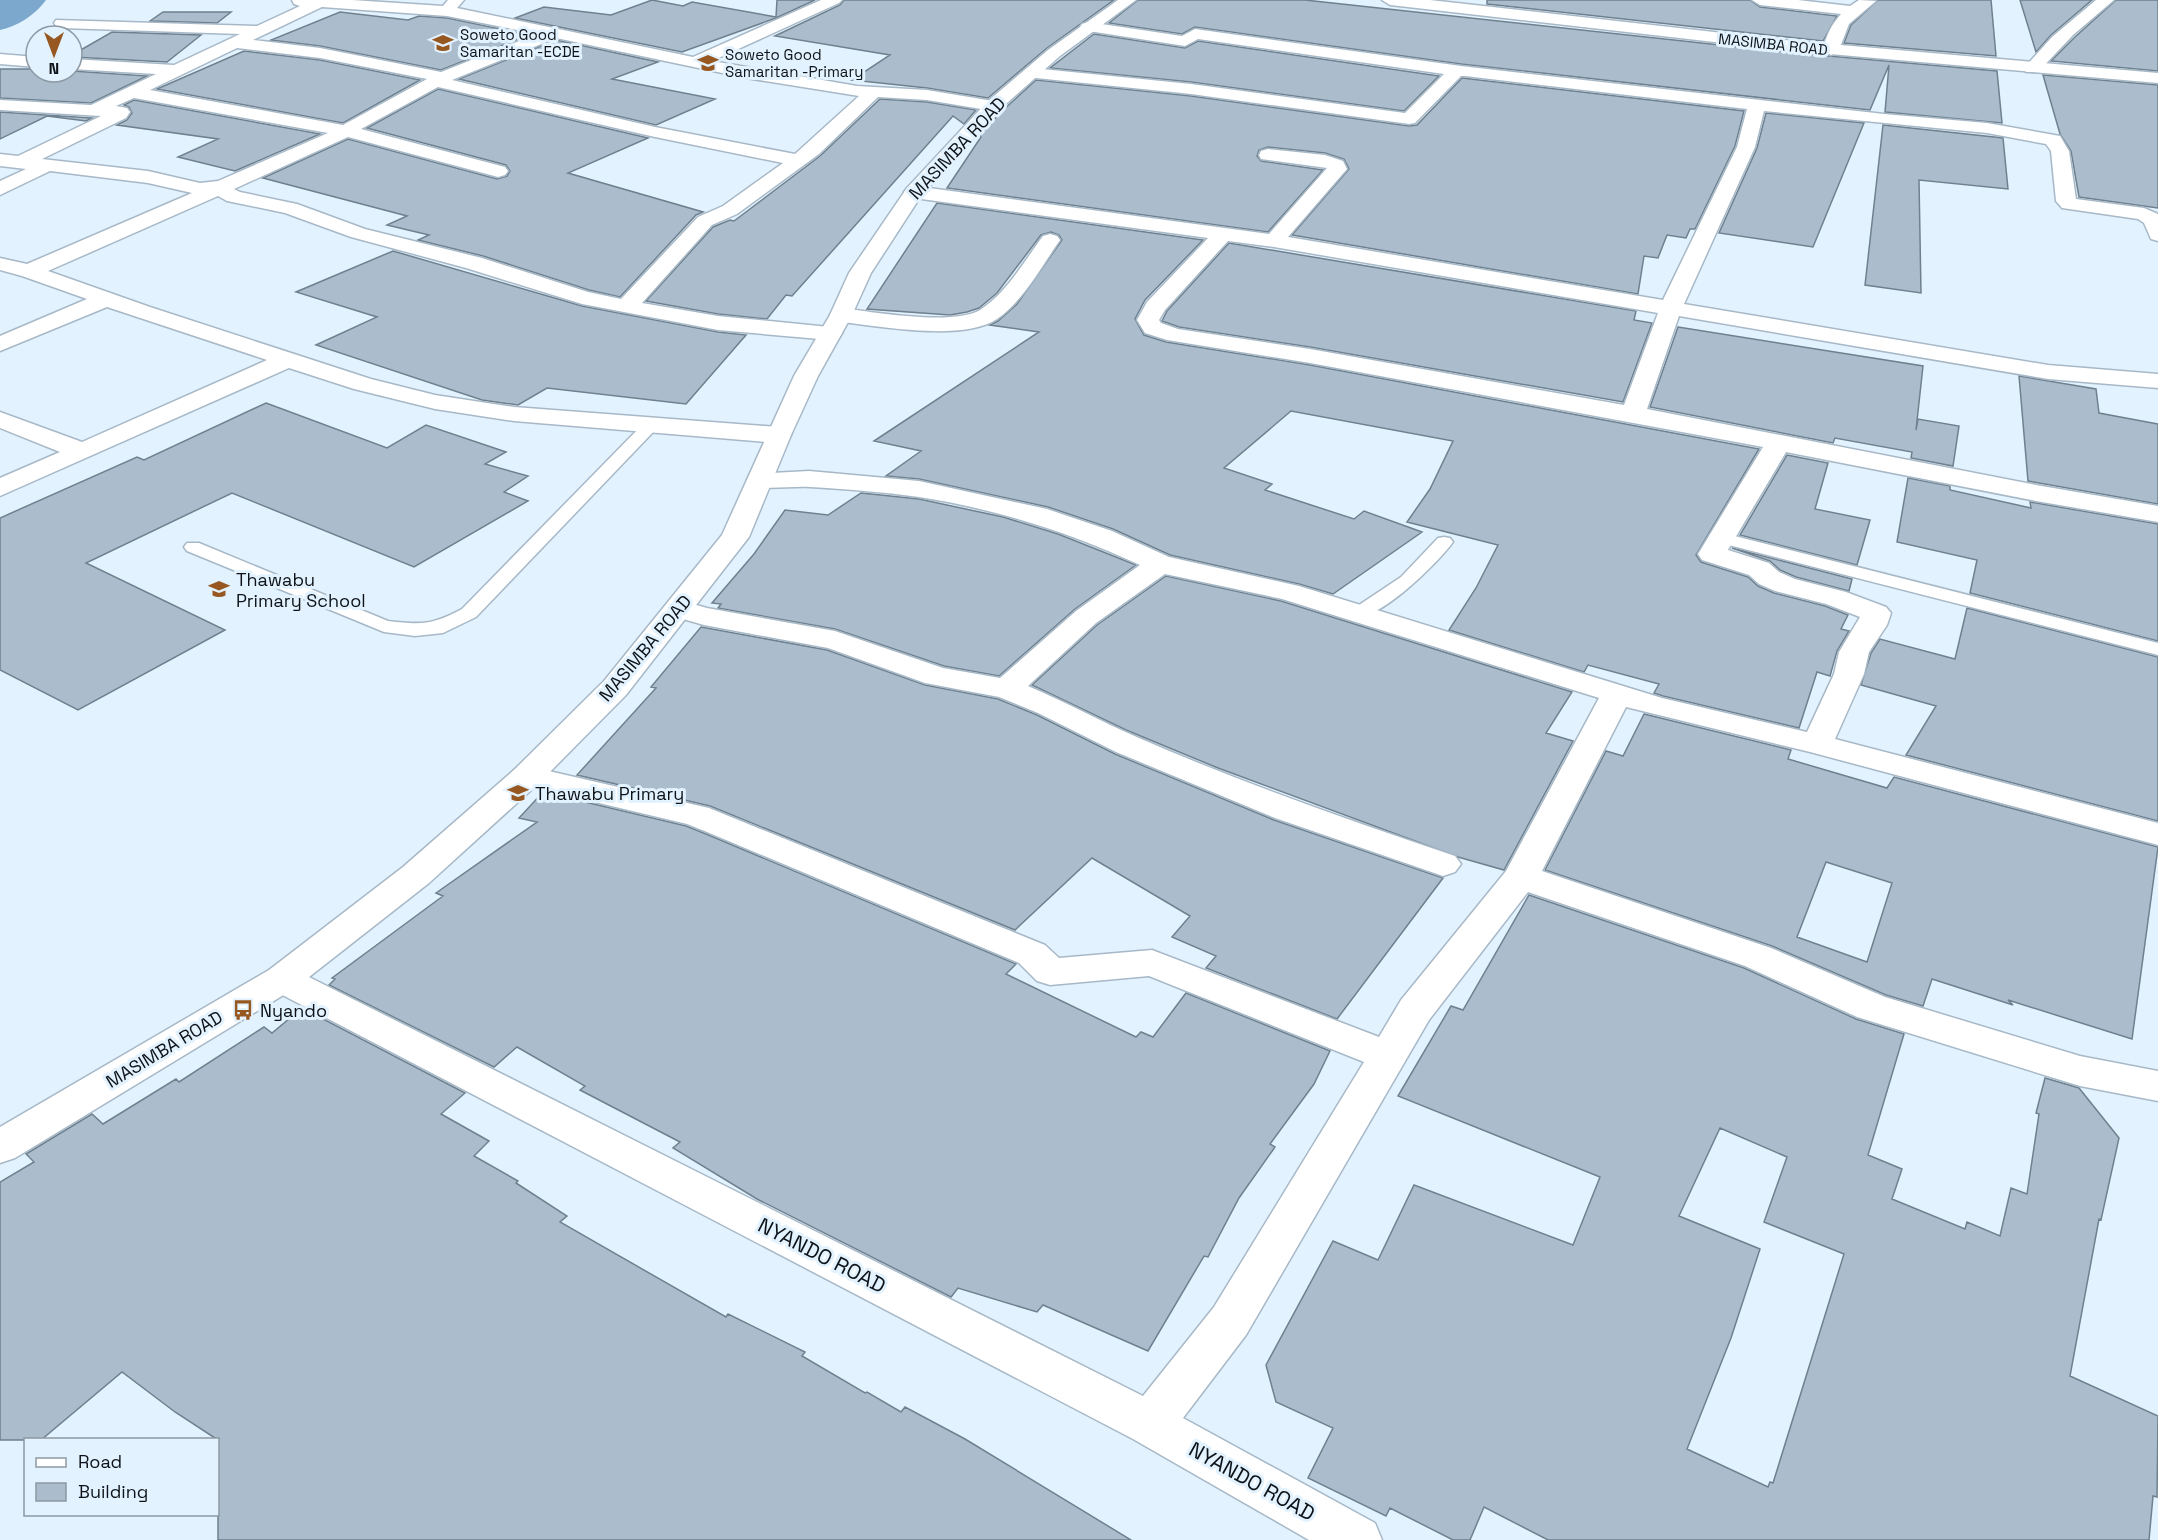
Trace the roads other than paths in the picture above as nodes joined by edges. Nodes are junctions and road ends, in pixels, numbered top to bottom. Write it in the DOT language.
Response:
graph roads {
  1 [pos="284,0"];
  2 [pos="834,0"];
  3 [pos="1128,0"];
  4 [pos="1390,0"];
  5 [pos="1760,0"];
  6 [pos="1870,0"];
  7 [pos="2106,0"];
  8 [pos="320,2"];
  9 [pos="452,5"];
  10 [pos="1852,11"];
  11 [pos="62,23"];
  12 [pos="1088,27"];
  13 [pos="260,30"];
  14 [pos="555,33"];
  15 [pos="235,43"];
  16 [pos="1831,50"];
  17 [pos="0,59"];
  18 [pos="24,61"];
  19 [pos="694,63"];
  20 [pos="84,65"];
  21 [pos="2032,68"];
  22 [pos="178,70"];
  23 [pos="1459,71"];
  24 [pos="1032,73"];
  25 [pos="2158,78"];
  26 [pos="439,79"];
  27 [pos="875,91"];
  28 [pos="132,92"];
  29 [pos="0,105"];
  30 [pos="1757,105"];
  31 [pos="993,106"];
  32 [pos="94,110"];
  33 [pos="346,131"];
  34 [pos="1268,155"];
  35 [pos="0,160"];
  36 [pos="798,160"];
  37 [pos="21,162"];
  38 [pos="48,165"];
  39 [pos="498,171"];
  40 [pos="217,188"];
  41 [pos="0,189"];
  42 [pos="914,192"];
  43 [pos="1222,235"];
  44 [pos="2158,235"];
  45 [pos="1050,240"];
  46 [pos="1274,241"];
  47 [pos="0,264"];
  48 [pos="29,271"];
  49 [pos="107,299"];
  50 [pos="626,307"];
  51 [pos="1671,307"];
  52 [pos="836,324"];
  53 [pos="0,344"];
  54 [pos="289,359"];
  55 [pos="2158,381"];
  56 [pos="1633,414"];
  57 [pos="0,419"];
  58 [pos="651,425"];
  59 [pos="777,435"];
  60 [pos="1778,443"];
  61 [pos="82,451"];
  62 [pos="760,480"];
  63 [pos="0,488"];
  64 [pos="2158,514"];
  65 [pos="1723,538"];
  66 [pos="1444,542"];
  67 [pos="193,547"];
  68 [pos="1160,564"];
  69 [pos="679,609"];
  70 [pos="1360,613"];
  71 [pos="2158,649"];
  72 [pos="1007,689"];
  73 [pos="1618,693"];
  74 [pos="1817,744"];
  75 [pos="527,776"];
  76 [pos="2158,834"];
  77 [pos="1443,864"];
  78 [pos="1521,877"];
  79 [pos="282,979"];
  80 [pos="1388,1056"];
  81 [pos="2158,1086"];
  82 [pos="0,1147"];
  83 [pos="1150,1424"];
  84 [pos="1357,1540"];
  1 -- 8 [label="street"];
  2 -- 19 [label="street"];
  3 -- 12 [label="street, MASIMBA ROAD"];
  4 -- 16 [label="street, MASIMBA ROAD"];
  5 -- 10 [label="street"];
  6 -- 10 [label="street"];
  7 -- 21 [label="street"];
  8 -- 9 [label="street"];
  8 -- 13 [label="street"];
  9 -- 14 [label="street"];
  10 -- 16 [label="street"];
  11 -- 13 [label="street"];
  12 -- 23 [label="street"];
  12 -- 24 [label="street, MASIMBA ROAD"];
  13 -- 15 [label="street"];
  14 -- 19 [label="street"];
  14 -- 26 [label="street"];
  15 -- 22 [label="street"];
  15 -- 26 [label="street"];
  16 -- 21 [label="street, MASIMBA ROAD"];
  17 -- 18 [label="street"];
  19 -- 27 [label="street"];
  20 -- 22 [label="street"];
  21 -- 25 [label="street, MASIMBA ROAD"];
  22 -- 28 [label="street"];
  23 -- 24 [label="street"];
  23 -- 30 [label="street"];
  24 -- 31 [label="street, MASIMBA ROAD"];
  26 -- 33 [label="street"];
  26 -- 36 [label="street"];
  27 -- 31 [label="street"];
  27 -- 36 [label="street"];
  28 -- 32 [label="street"];
  28 -- 33 [label="street"];
  29 -- 32 [label="street"];
  30 -- 44 [label="street"];
  30 -- 51 [label="street"];
  31 -- 42 [label="street, MASIMBA ROAD"];
  32 -- 37 [label="street"];
  33 -- 39 [label="street"];
  33 -- 40 [label="street"];
  34 -- 46 [label="street"];
  35 -- 37 [label="street"];
  36 -- 50 [label="street"];
  37 -- 38 [label="street"];
  38 -- 40 [label="street"];
  38 -- 41 [label="street"];
  40 -- 48 [label="street"];
  40 -- 50 [label="street"];
  42 -- 43 [label="street"];
  42 -- 52 [label="street, MASIMBA ROAD"];
  43 -- 46 [label="street"];
  43 -- 56 [label="street"];
  45 -- 52 [label="street"];
  46 -- 51 [label="street"];
  47 -- 48 [label="street"];
  48 -- 49 [label="street"];
  49 -- 53 [label="street"];
  49 -- 54 [label="street"];
  50 -- 52 [label="street"];
  51 -- 55 [label="street"];
  51 -- 56 [label="street"];
  52 -- 59 [label="street, MASIMBA ROAD"];
  54 -- 58 [label="street"];
  54 -- 61 [label="street"];
  56 -- 60 [label="street"];
  57 -- 61 [label="street"];
  58 -- 59 [label="street"];
  58 -- 67 [label="lane"];
  59 -- 62 [label="street, MASIMBA ROAD"];
  60 -- 64 [label="street"];
  60 -- 65 [label="street"];
  61 -- 63 [label="street"];
  62 -- 68 [label="street"];
  62 -- 69 [label="street, MASIMBA ROAD"];
  65 -- 71 [label="lane"];
  65 -- 74 [label="street"];
  66 -- 70 [label="lane"];
  68 -- 70 [label="street"];
  68 -- 72 [label="street"];
  69 -- 72 [label="street"];
  69 -- 75 [label="street, MASIMBA ROAD"];
  70 -- 73 [label="street"];
  72 -- 77 [label="street"];
  73 -- 74 [label="street"];
  73 -- 78 [label="street"];
  74 -- 76 [label="street"];
  75 -- 79 [label="street, MASIMBA ROAD"];
  75 -- 80 [label="street"];
  78 -- 80 [label="street"];
  78 -- 81 [label="street"];
  79 -- 82 [label="street, MASIMBA ROAD"];
  79 -- 83 [label="street, NYANDO ROAD"];
  80 -- 83 [label="street"];
  83 -- 84 [label="street, NYANDO ROAD"];
}
